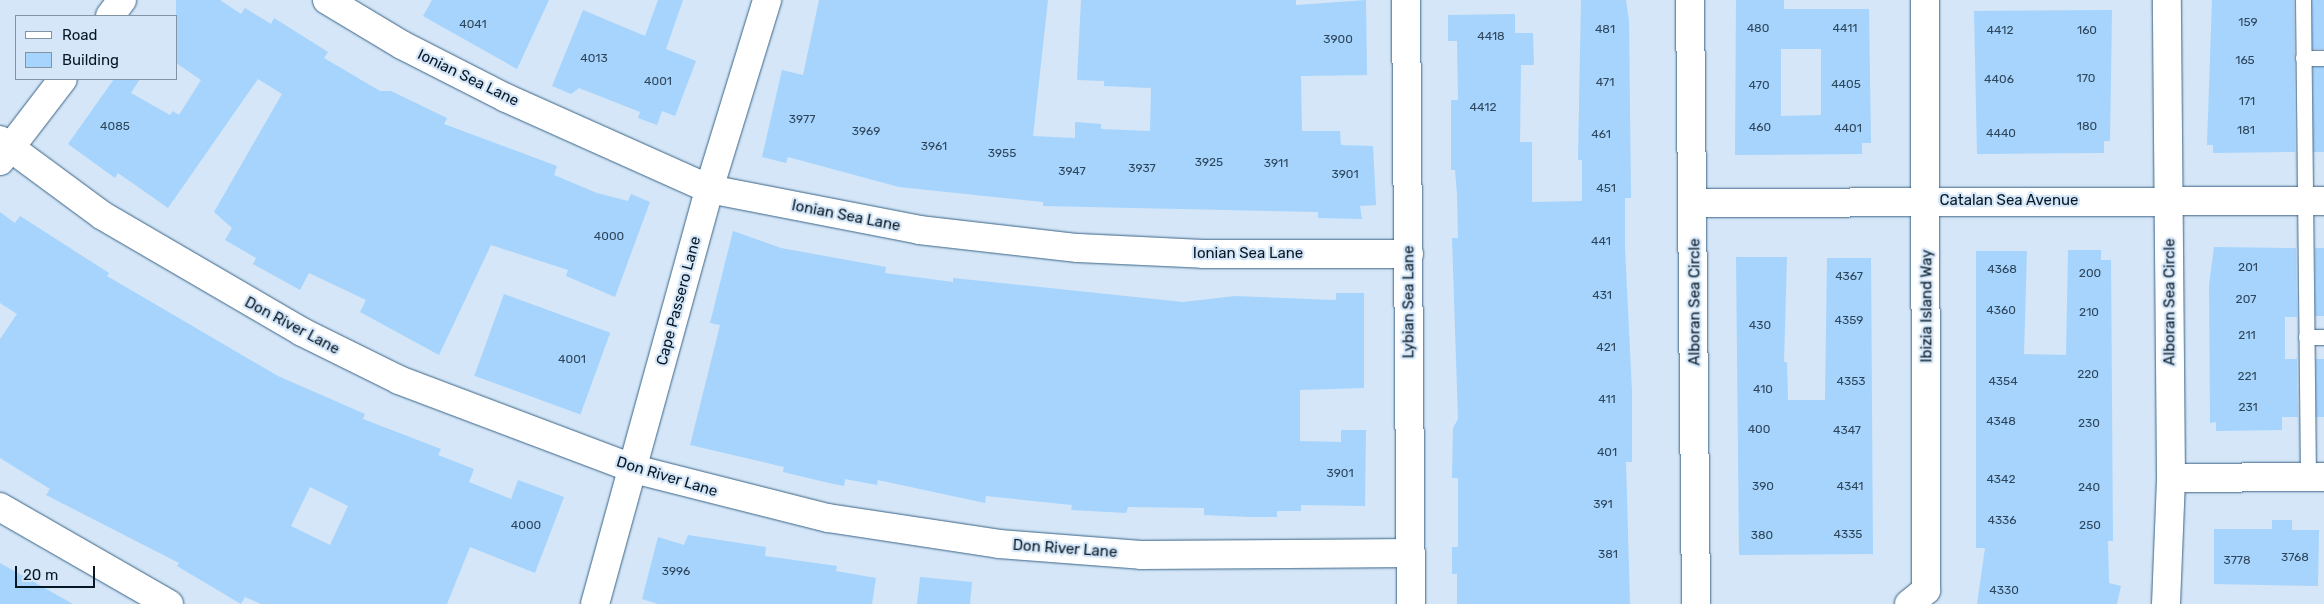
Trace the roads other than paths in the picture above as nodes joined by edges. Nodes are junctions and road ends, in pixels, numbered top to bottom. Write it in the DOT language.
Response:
graph roads {
  1 [pos="122,0"];
  2 [pos="327,0"];
  3 [pos="767,0"];
  4 [pos="1406,0"];
  5 [pos="1690,0"];
  6 [pos="1926,0"];
  7 [pos="2167,0"];
  8 [pos="2303,0"];
  9 [pos="111,15"];
  10 [pos="2303,58"];
  11 [pos="2324,58"];
  12 [pos="61,80"];
  13 [pos="3,150"];
  14 [pos="709,189"];
  15 [pos="2168,200"];
  16 [pos="2314,201"];
  17 [pos="1927,202"];
  18 [pos="1694,203"];
  19 [pos="1409,254"];
  20 [pos="2306,337"];
  21 [pos="2324,337"];
  22 [pos="634,469"];
  23 [pos="2316,477"];
  24 [pos="2171,478"];
  25 [pos="0,507"];
  26 [pos="1411,554"];
  27 [pos="169,604"];
  28 [pos="595,604"];
  29 [pos="1411,604"];
  30 [pos="1696,604"];
  31 [pos="1909,604"];
  32 [pos="2166,604"];
  1 -- 9 [label="street"];
  2 -- 14 [label="street, Ionian Sea Lane"];
  3 -- 14 [label="street, Cape Passero Lane"];
  4 -- 19 [label="street, Lybian Sea Lane"];
  5 -- 18 [label="street, Alboran Sea Circle"];
  6 -- 17 [label="street, Ibizia Island Way"];
  7 -- 15 [label="street, Alboran Sea Circle"];
  8 -- 10 [label="lane"];
  10 -- 11 [label="lane"];
  10 -- 16 [label="lane"];
  12 -- 13 [label="street"];
  13 -- 22 [label="street, Don River Lane"];
  14 -- 19 [label="street, Ionian Sea Lane"];
  14 -- 22 [label="street, Cape Passero Lane"];
  15 -- 16 [label="street, Catalan Sea Avenue"];
  15 -- 17 [label="street, Catalan Sea Avenue"];
  15 -- 24 [label="street, Alboran Sea Circle"];
  16 -- 20 [label="lane"];
  17 -- 18 [label="street, Catalan Sea Avenue"];
  17 -- 31 [label="street, Ibizia Island Way"];
  18 -- 30 [label="street, Alboran Sea Circle"];
  19 -- 26 [label="street, Lybian Sea Lane"];
  20 -- 21 [label="lane"];
  20 -- 23 [label="lane"];
  22 -- 26 [label="street, Don River Lane"];
  22 -- 28 [label="street, Cape Passero Lane"];
  23 -- 24 [label="street"];
  24 -- 32 [label="street, Alboran Sea Circle"];
  25 -- 27 [label="street"];
  26 -- 29 [label="street, Lybian Sea Lane"];
}
